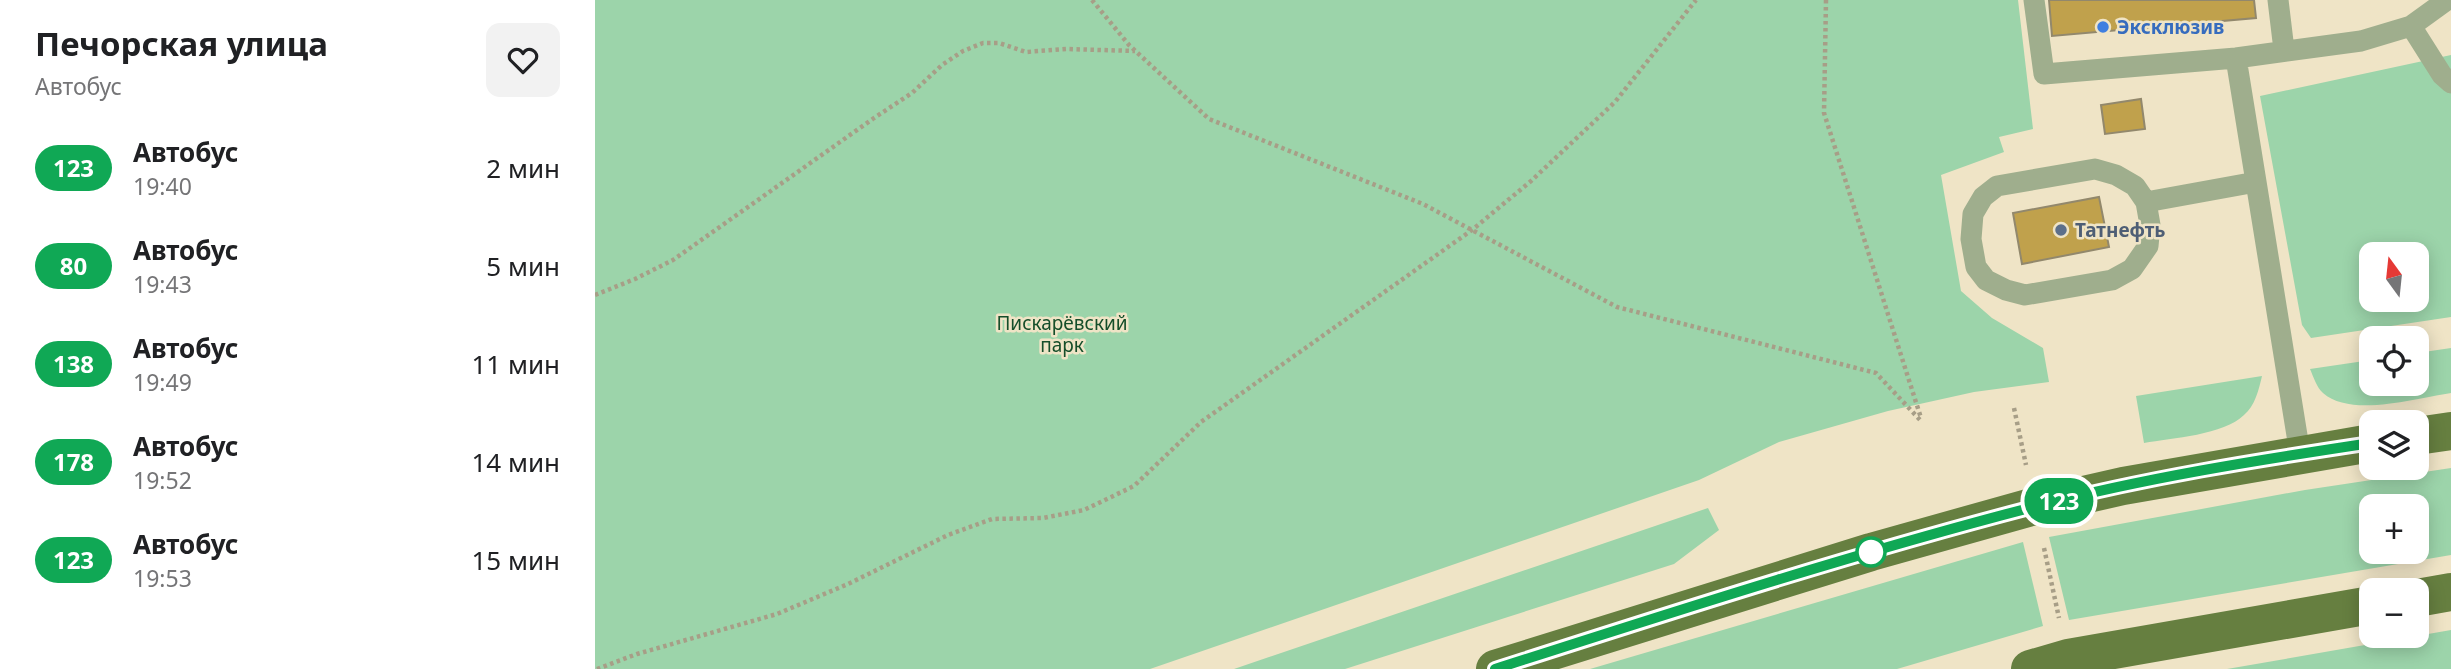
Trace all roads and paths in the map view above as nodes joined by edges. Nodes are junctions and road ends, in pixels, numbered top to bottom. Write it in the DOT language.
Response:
graph roads {
  1 [pos="1092,0"];
  2 [pos="1696,0"];
  3 [pos="1826,0"];
  4 [pos="2034,0"];
  5 [pos="2278,0"];
  6 [pos="2447,0"];
  7 [pos="2411,26"];
  8 [pos="2284,50"];
  9 [pos="1137,51"];
  10 [pos="2236,58"];
  11 [pos="2451,83"];
  12 [pos="2256,182"];
  13 [pos="2146,202"];
  14 [pos="1472,230"];
  15 [pos="595,295"];
  16 [pos="2014,408"];
  17 [pos="2451,430"];
  18 [pos="2429,434"];
  19 [pos="2359,445"];
  20 [pos="2300,454"];
  21 [pos="2026,465"];
  22 [pos="2041,537"];
  23 [pos="2451,593"];
  24 [pos="2429,596"];
  25 [pos="2359,607"];
  26 [pos="2060,623"];
  27 [pos="597,669"];
  28 [pos="1495,669"];
  29 [pos="2030,669"];
  1 -- 9 [label="path"];
  2 -- 14 [label="path"];
  3 -- 14 [label="path"];
  4 -- 10 [label="lane"];
  5 -- 8 [label="lane"];
  6 -- 7 [label="lane"];
  7 -- 8 [label="lane"];
  7 -- 11 [label="lane"];
  8 -- 10 [label="lane"];
  9 -- 14 [label="path"];
  9 -- 15 [label="path"];
  10 -- 12 [label="lane"];
  12 -- 13 [label="lane"];
  12 -- 20 [label="lane"];
  13 -- 13 [label="lane"];
  14 -- 27 [label="path"];
  16 -- 21 [label="path"];
  17 -- 18 [label="main road"];
  19 -- 20 [label="main road"];
  20 -- 28 [label="main road"];
  22 -- 26 [label="path"];
  23 -- 24 [label="main road"];
  25 -- 29 [label="main road"];
}
